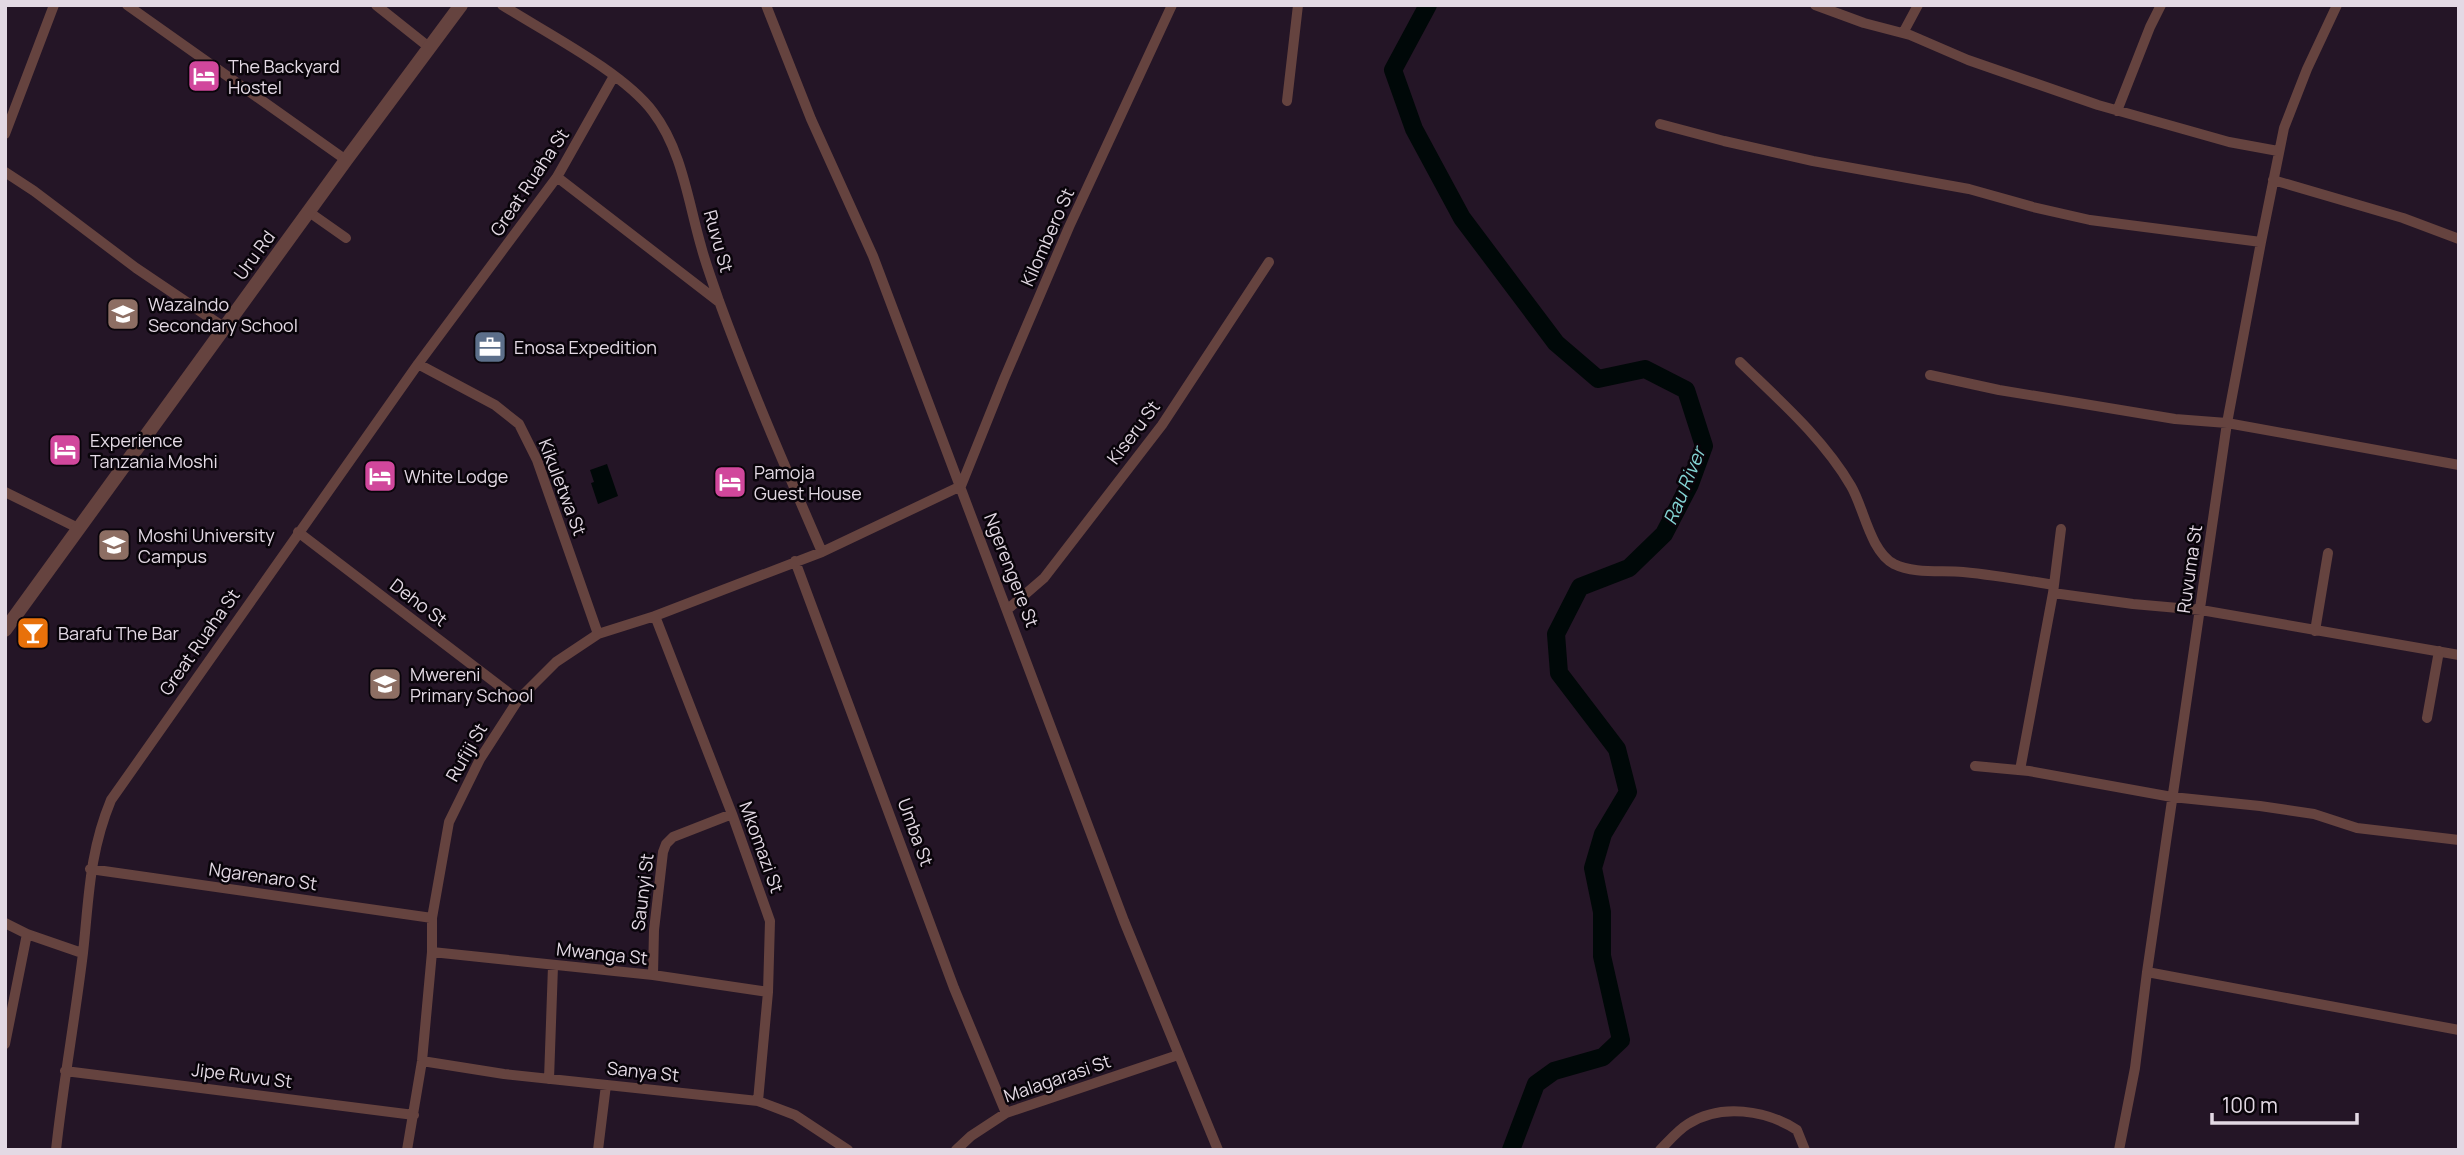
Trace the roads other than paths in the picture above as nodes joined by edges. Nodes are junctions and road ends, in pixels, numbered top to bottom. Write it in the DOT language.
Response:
graph roads {
  1 [pos="54,5"];
  2 [pos="127,5"];
  3 [pos="376,5"];
  4 [pos="461,5"];
  5 [pos="502,5"];
  6 [pos="766,5"];
  7 [pos="1172,5"];
  8 [pos="1298,5"];
  9 [pos="1815,5"];
  10 [pos="1918,5"];
  11 [pos="2161,5"];
  12 [pos="2337,5"];
  13 [pos="1903,33"];
  14 [pos="430,48"];
  15 [pos="614,76"];
  16 [pos="1287,101"];
  17 [pos="2117,111"];
  18 [pos="1660,124"];
  19 [pos="5,134"];
  20 [pos="2278,151"];
  21 [pos="346,160"];
  22 [pos="5,172"];
  23 [pos="557,177"];
  24 [pos="2273,180"];
  25 [pos="309,212"];
  26 [pos="346,239"];
  27 [pos="2459,239"];
  28 [pos="2261,242"];
  29 [pos="1269,262"];
  30 [pos="719,302"];
  31 [pos="225,328"];
  32 [pos="1740,362"];
  33 [pos="418,364"];
  34 [pos="1930,375"];
  35 [pos="2227,423"];
  36 [pos="2459,465"];
  37 [pos="961,486"];
  38 [pos="5,492"];
  39 [pos="78,528"];
  40 [pos="2060,529"];
  41 [pos="298,532"];
  42 [pos="822,552"];
  43 [pos="2328,553"];
  44 [pos="795,561"];
  45 [pos="2053,589"];
  46 [pos="1008,609"];
  47 [pos="2201,610"];
  48 [pos="655,616"];
  49 [pos="5,630"];
  50 [pos="2315,631"];
  51 [pos="598,634"];
  52 [pos="2440,651"];
  53 [pos="2459,655"];
  54 [pos="518,700"];
  55 [pos="2427,718"];
  56 [pos="1975,766"];
  57 [pos="2020,770"];
  58 [pos="2172,797"];
  59 [pos="732,814"];
  60 [pos="2459,840"];
  61 [pos="90,869"];
  62 [pos="432,918"];
  63 [pos="5,923"];
  64 [pos="27,934"];
  65 [pos="432,952"];
  66 [pos="82,953"];
  67 [pos="553,966"];
  68 [pos="2147,972"];
  69 [pos="653,975"];
  70 [pos="768,992"];
  71 [pos="2459,1030"];
  72 [pos="5,1044"];
  73 [pos="1178,1055"];
  74 [pos="422,1061"];
  75 [pos="65,1071"];
  76 [pos="549,1079"];
  77 [pos="607,1085"];
  78 [pos="758,1101"];
  79 [pos="1006,1114"];
  80 [pos="414,1115"];
  81 [pos="56,1150"];
  82 [pos="407,1150"];
  83 [pos="598,1150"];
  84 [pos="848,1150"];
  85 [pos="956,1150"];
  86 [pos="1218,1150"];
  87 [pos="1660,1150"];
  88 [pos="1805,1150"];
  89 [pos="2119,1150"];
  1 -- 19 [label="street"];
  2 -- 21 [label="street"];
  3 -- 14 [label="street"];
  4 -- 14 [label="street, Uru Rd"];
  5 -- 15 [label="street, Ruvu St"];
  6 -- 37 [label="street, Ngerengere St"];
  7 -- 37 [label="street, Kilombero St"];
  8 -- 16 [label="street"];
  9 -- 13 [label="street"];
  10 -- 13 [label="street"];
  11 -- 17 [label="street"];
  12 -- 20 [label="street, Ruvuma St"];
  13 -- 17 [label="street"];
  14 -- 21 [label="street, Uru Rd"];
  15 -- 23 [label="street, Great Ruaha St"];
  15 -- 30 [label="street, Ruvu St"];
  17 -- 20 [label="street"];
  18 -- 28 [label="street"];
  20 -- 24 [label="street, Ruvuma St"];
  21 -- 25 [label="street, Uru Rd"];
  22 -- 31 [label="street"];
  23 -- 30 [label="street"];
  23 -- 33 [label="street, Great Ruaha St"];
  24 -- 27 [label="street"];
  24 -- 28 [label="street, Ruvuma St"];
  25 -- 26 [label="street"];
  25 -- 31 [label="street, Uru Rd"];
  28 -- 35 [label="street, Ruvuma St"];
  29 -- 46 [label="street, Kiseru St"];
  30 -- 42 [label="street, Ruvu St"];
  31 -- 39 [label="street, Uru Rd"];
  32 -- 45 [label="street"];
  33 -- 41 [label="street, Great Ruaha St"];
  33 -- 51 [label="street, Kikuletwa St"];
  34 -- 35 [label="street"];
  35 -- 36 [label="street"];
  35 -- 47 [label="street, Ruvuma St"];
  37 -- 42 [label="street, Rufiji St"];
  37 -- 46 [label="street, Ngerengere St"];
  38 -- 39 [label="street"];
  39 -- 49 [label="street, Uru Rd"];
  40 -- 45 [label="street"];
  41 -- 54 [label="street, Deho St"];
  41 -- 61 [label="street, Great Ruaha St"];
  42 -- 44 [label="street, Rufiji St"];
  43 -- 50 [label="street"];
  44 -- 48 [label="street, Rufiji St"];
  44 -- 79 [label="street, Umba St"];
  45 -- 47 [label="street"];
  45 -- 57 [label="street"];
  46 -- 73 [label="street, Ngerengere St"];
  47 -- 50 [label="street"];
  47 -- 58 [label="street, Ruvuma St"];
  48 -- 51 [label="street, Rufiji St"];
  48 -- 59 [label="street, Mkomazi St"];
  50 -- 52 [label="street"];
  51 -- 54 [label="street, Rufiji St"];
  52 -- 53 [label="street"];
  52 -- 55 [label="street"];
  54 -- 62 [label="street, Rufiji St"];
  56 -- 57 [label="street"];
  57 -- 58 [label="street"];
  58 -- 60 [label="street"];
  58 -- 68 [label="street, Ruvuma St"];
  59 -- 69 [label="street, Saunyi St"];
  59 -- 70 [label="street, Mkomazi St"];
  61 -- 62 [label="street, Ngarenaro St"];
  61 -- 66 [label="street, Great Ruaha St"];
  62 -- 65 [label="street, Rufiji St"];
  63 -- 64 [label="street"];
  64 -- 66 [label="street"];
  64 -- 72 [label="street"];
  65 -- 67 [label="street, Mwanga St"];
  65 -- 74 [label="street, Rufiji St"];
  66 -- 75 [label="street, Great Ruaha St"];
  67 -- 69 [label="street, Mwanga St"];
  67 -- 76 [label="street"];
  68 -- 71 [label="street"];
  68 -- 89 [label="street, Ruvuma St"];
  69 -- 70 [label="street, Mwanga St"];
  70 -- 78 [label="street, Mkomazi St"];
  73 -- 79 [label="street, Malagarasi St"];
  73 -- 86 [label="street, Ngerengere St"];
  74 -- 76 [label="street, Sanya St"];
  74 -- 80 [label="street, Rufiji St"];
  75 -- 80 [label="street, Jipe Ruvu St"];
  75 -- 81 [label="street, Great Ruaha St"];
  76 -- 77 [label="street, Sanya St"];
  77 -- 78 [label="street, Sanya St"];
  77 -- 83 [label="street"];
  78 -- 84 [label="street, Sanya St"];
  79 -- 85 [label="street, Malagarasi St"];
  80 -- 82 [label="street, Rufiji St"];
  87 -- 88 [label="street"];
}
